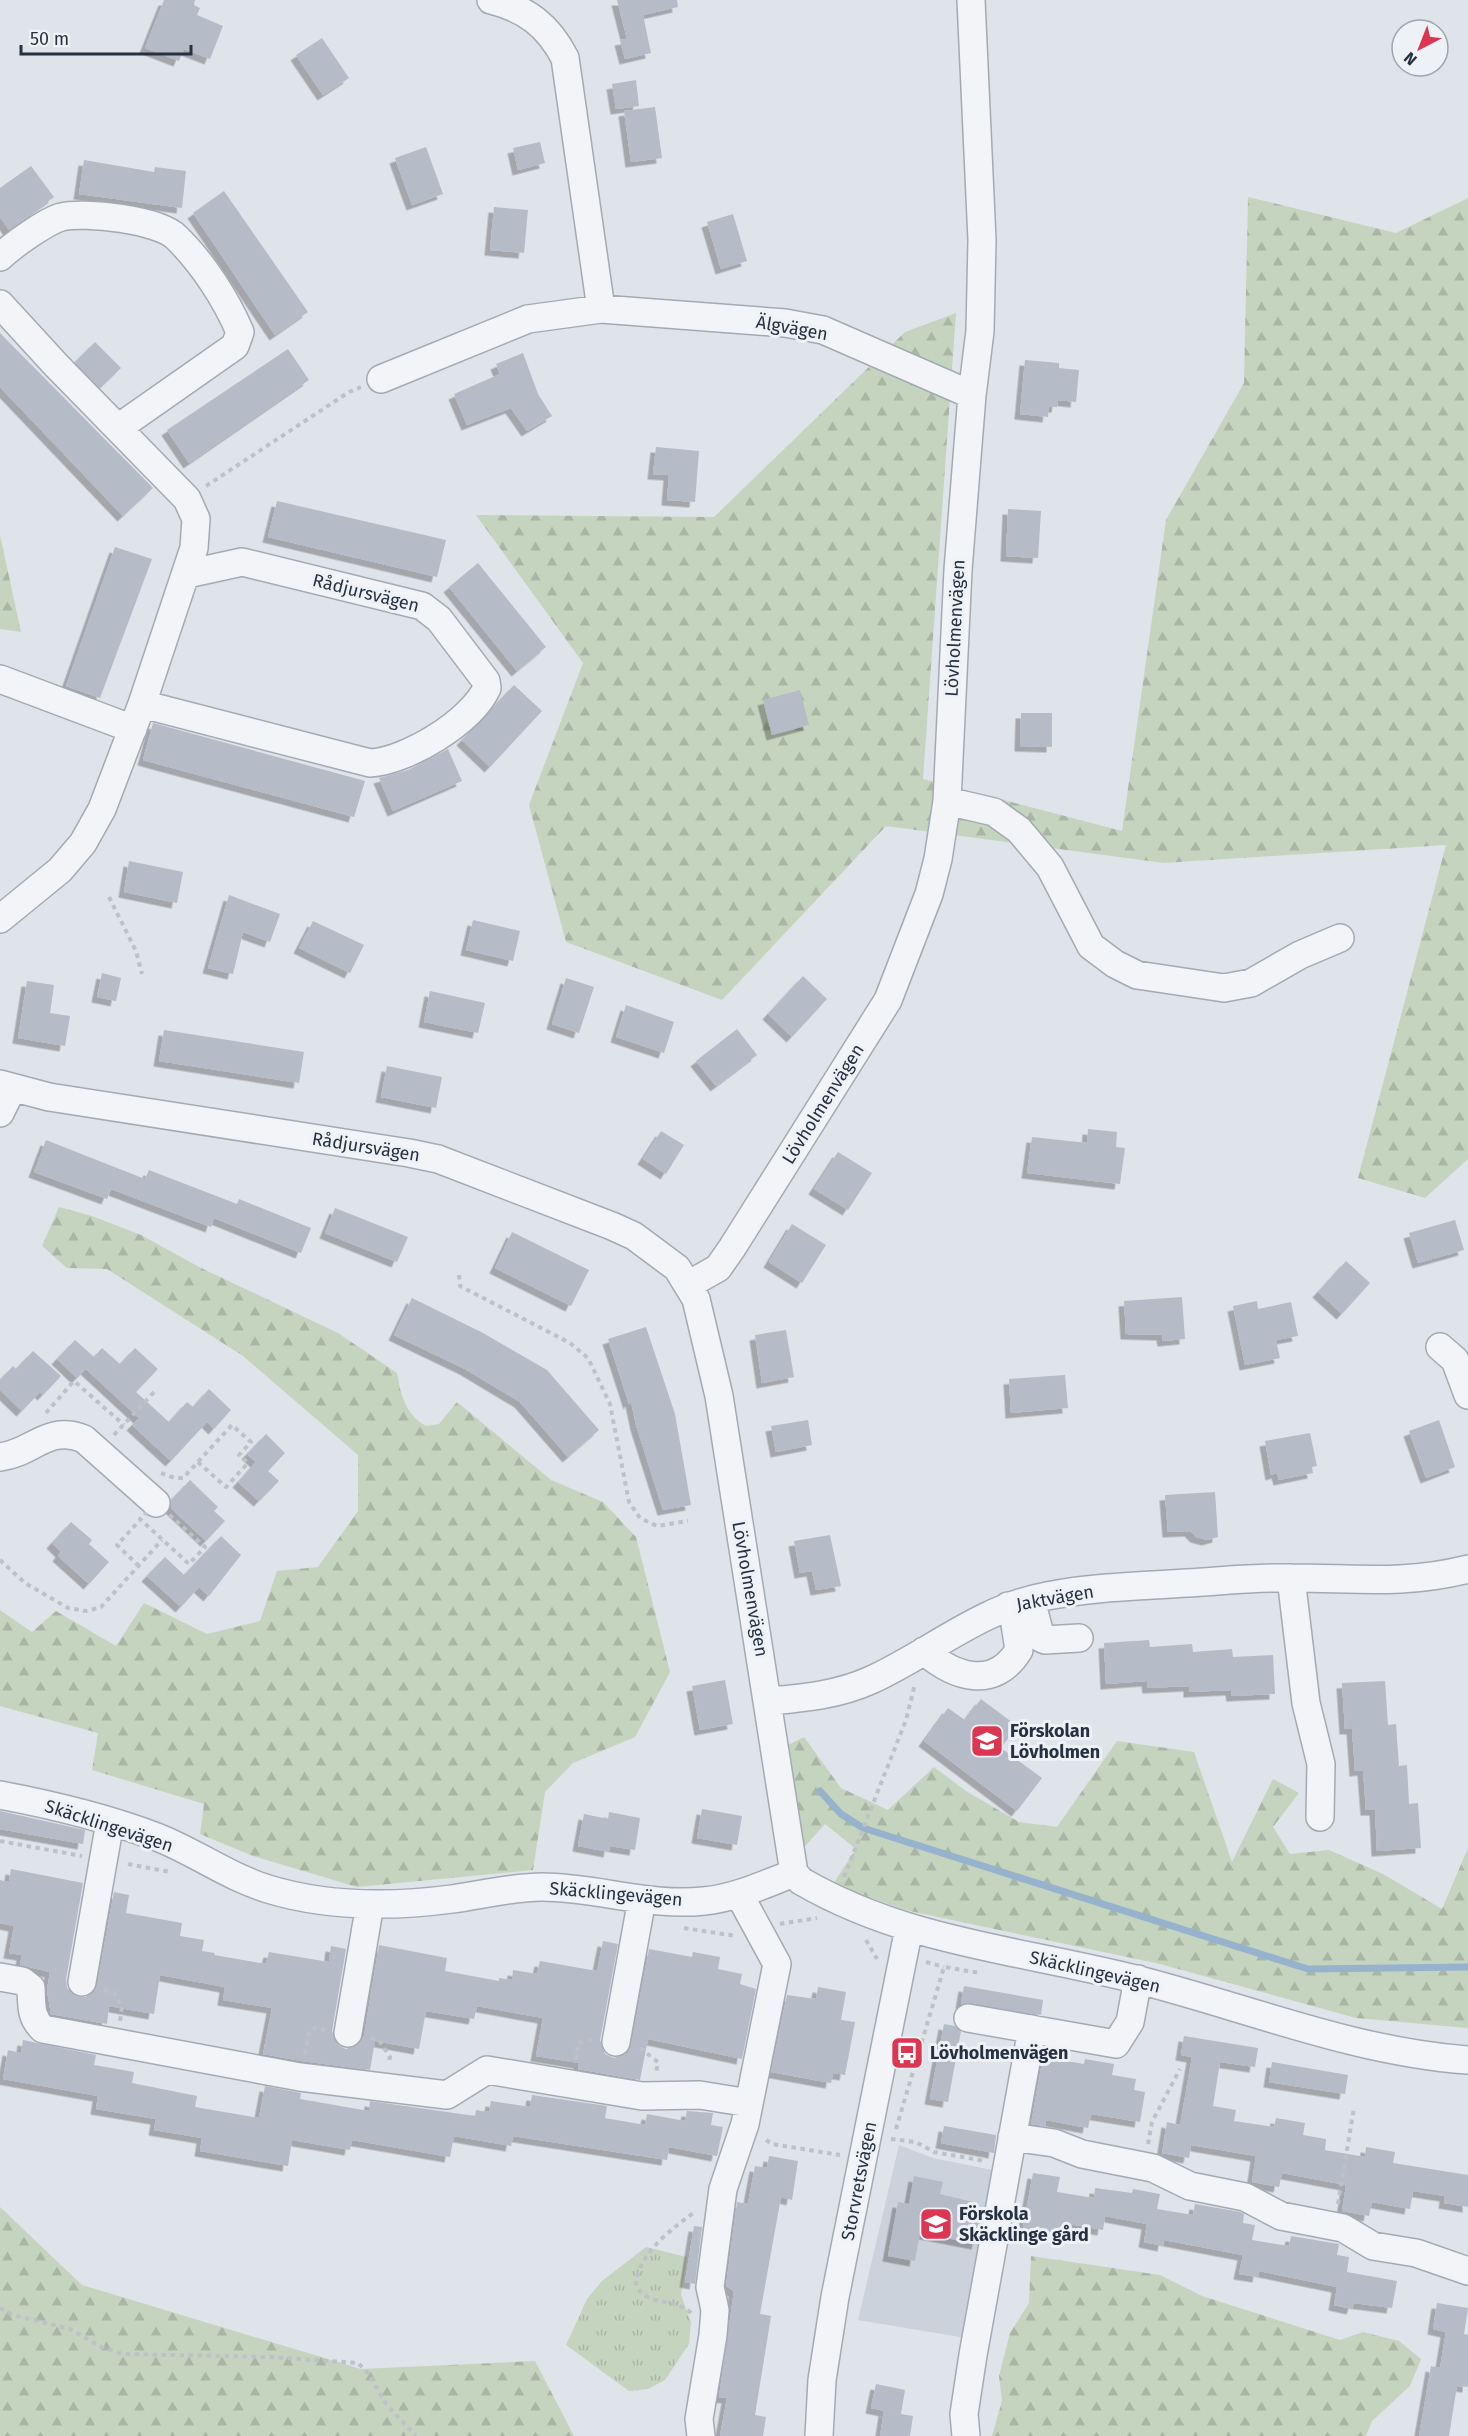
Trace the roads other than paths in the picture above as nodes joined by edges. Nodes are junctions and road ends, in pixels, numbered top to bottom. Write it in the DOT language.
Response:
graph roads {
  1 [pos="490,0"];
  2 [pos="971,0"];
  3 [pos="0,257"];
  4 [pos="0,304"];
  5 [pos="601,309"];
  6 [pos="381,379"];
  7 [pos="972,394"];
  8 [pos="118,428"];
  9 [pos="187,574"];
  10 [pos="0,679"];
  11 [pos="142,704"];
  12 [pos="133,729"];
  13 [pos="947,801"];
  14 [pos="0,919"];
  15 [pos="1340,938"];
  16 [pos="6,1086"];
  17 [pos="0,1113"];
  18 [pos="688,1285"];
  19 [pos="1440,1347"];
  20 [pos="1468,1395"];
  21 [pos="0,1457"];
  22 [pos="148,1511"];
  23 [pos="1468,1569"];
  24 [pos="1291,1578"];
  25 [pos="1019,1603"];
  26 [pos="1079,1638"];
  27 [pos="924,1651"];
  28 [pos="769,1701"];
  29 [pos="0,1795"];
  30 [pos="1320,1817"];
  31 [pos="110,1822"];
  32 [pos="794,1873"];
  33 [pos="739,1894"];
  34 [pos="642,1899"];
  35 [pos="370,1904"];
  36 [pos="909,1928"];
  37 [pos="0,1977"];
  38 [pos="1138,1979"];
  39 [pos="82,1983"];
  40 [pos="968,2018"];
  41 [pos="1032,2029"];
  42 [pos="348,2033"];
  43 [pos="616,2042"];
  44 [pos="1468,2060"];
  45 [pos="749,2103"];
  46 [pos="1012,2137"];
  47 [pos="1468,2271"];
  48 [pos="701,2436"];
  49 [pos="819,2436"];
  50 [pos="966,2436"];
  1 -- 5 [label="street"];
  2 -- 7 [label="street, Lövholmenvägen"];
  3 -- 8 [label="street"];
  4 -- 8 [label="street"];
  5 -- 6 [label="street, Älgvägen"];
  5 -- 7 [label="street, Älgvägen"];
  7 -- 13 [label="street, Lövholmenvägen"];
  8 -- 9 [label="street"];
  9 -- 11 [label="street"];
  9 -- 11 [label="street, Rådjursvägen"];
  10 -- 12 [label="street"];
  11 -- 12 [label="street"];
  12 -- 14 [label="street"];
  13 -- 15 [label="street"];
  13 -- 18 [label="street, Lövholmenvägen"];
  16 -- 17 [label="street, Rådjursvägen"];
  16 -- 18 [label="street, Rådjursvägen"];
  18 -- 28 [label="street, Lövholmenvägen"];
  19 -- 20 [label="street"];
  21 -- 22 [label="street"];
  23 -- 24 [label="street, Jaktvägen"];
  24 -- 25 [label="street, Jaktvägen"];
  24 -- 30 [label="street"];
  25 -- 26 [label="street"];
  25 -- 27 [label="street, Jaktvägen"];
  25 -- 27 [label="street"];
  27 -- 28 [label="street, Jaktvägen"];
  28 -- 32 [label="street, Lövholmenvägen"];
  29 -- 31 [label="street, Skäcklingevägen"];
  31 -- 35 [label="street, Skäcklingevägen"];
  31 -- 39 [label="street"];
  32 -- 33 [label="street, Skäcklingevägen"];
  32 -- 36 [label="street, Skäcklingevägen"];
  33 -- 34 [label="street, Skäcklingevägen"];
  33 -- 45 [label="street"];
  34 -- 35 [label="street, Skäcklingevägen"];
  34 -- 43 [label="street"];
  35 -- 42 [label="street"];
  36 -- 38 [label="street, Skäcklingevägen"];
  36 -- 49 [label="street, Storvretsvägen"];
  37 -- 45 [label="street"];
  38 -- 41 [label="street"];
  38 -- 44 [label="street, Skäcklingevägen"];
  40 -- 41 [label="street"];
  41 -- 46 [label="street"];
  45 -- 48 [label="street"];
  46 -- 47 [label="street"];
  46 -- 50 [label="street"];
}
